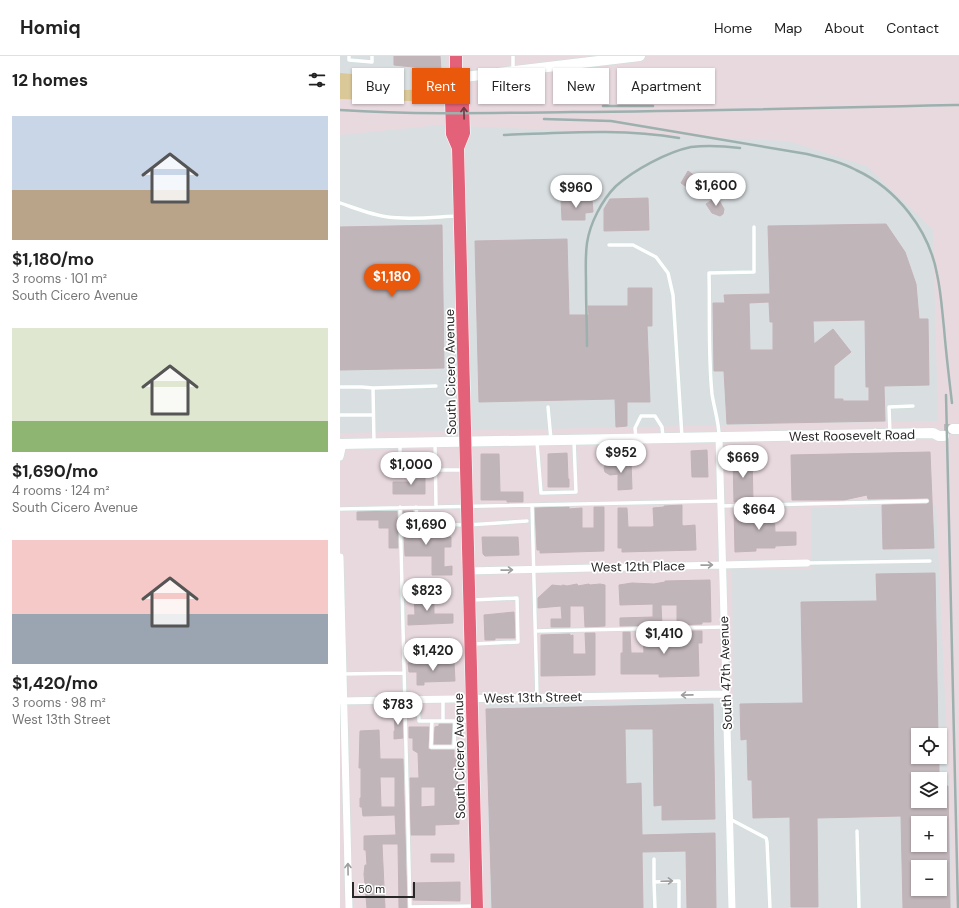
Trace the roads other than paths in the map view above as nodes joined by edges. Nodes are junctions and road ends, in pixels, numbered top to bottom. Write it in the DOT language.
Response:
graph roads {
  1 [pos="349,56"];
  2 [pos="372,56"];
  3 [pos="456,56"];
  4 [pos="513,56"];
  5 [pos="640,56"];
  6 [pos="456,68"];
  7 [pos="513,68"];
  8 [pos="538,68"];
  9 [pos="463,104"];
  10 [pos="340,203"];
  11 [pos="460,215"];
  12 [pos="754,227"];
  13 [pos="609,245"];
  14 [pos="436,386"];
  15 [pos="340,387"];
  16 [pos="373,388"];
  17 [pos="913,406"];
  18 [pos="548,407"];
  19 [pos="373,414"];
  20 [pos="340,415"];
  21 [pos="952,432"];
  22 [pos="890,434"];
  23 [pos="719,437"];
  24 [pos="664,438"];
  25 [pos="682,438"];
  26 [pos="636,439"];
  27 [pos="574,440"];
  28 [pos="537,441"];
  29 [pos="551,441"];
  30 [pos="435,442"];
  31 [pos="465,442"];
  32 [pos="374,443"];
  33 [pos="400,443"];
  34 [pos="341,444"];
  35 [pos="340,457"];
  36 [pos="436,470"];
  37 [pos="466,470"];
  38 [pos="927,502"];
  39 [pos="721,504"];
  40 [pos="532,505"];
  41 [pos="467,506"];
  42 [pos="416,507"];
  43 [pos="436,507"];
  44 [pos="400,508"];
  45 [pos="340,509"];
  46 [pos="527,521"];
  47 [pos="467,525"];
  48 [pos="340,557"];
  49 [pos="930,561"];
  50 [pos="807,563"];
  51 [pos="722,564"];
  52 [pos="534,569"];
  53 [pos="468,570"];
  54 [pos="469,600"];
  55 [pos="724,627"];
  56 [pos="536,630"];
  57 [pos="470,644"];
  58 [pos="404,673"];
  59 [pos="343,674"];
  60 [pos="726,694"];
  61 [pos="537,697"];
  62 [pos="443,699"];
  63 [pos="472,699"];
  64 [pos="405,700"];
  65 [pos="418,700"];
  66 [pos="342,701"];
  67 [pos="432,721"];
  68 [pos="443,721"];
  69 [pos="455,721"];
  70 [pos="472,721"];
  71 [pos="729,818"];
  72 [pos="857,831"];
  73 [pos="654,859"];
  74 [pos="654,882"];
  75 [pos="410,907"];
  76 [pos="477,907"];
  77 [pos="349,908"];
  78 [pos="655,908"];
  79 [pos="679,908"];
  80 [pos="732,908"];
  81 [pos="770,908"];
  82 [pos="859,908"];
  1 -- 2 [label="lane"];
  3 -- 6 [label="main road, South Cicero Avenue"];
  4 -- 7 [label="lane"];
  5 -- 8 [label="main road"];
  9 -- 11 [label="main road, South Cicero Avenue"];
  10 -- 11 [label="lane"];
  11 -- 31 [label="main road, South Cicero Avenue"];
  12 -- 23 [label="lane"];
  13 -- 25 [label="lane"];
  14 -- 16 [label="lane"];
  15 -- 16 [label="lane"];
  16 -- 19 [label="lane"];
  17 -- 22 [label="lane"];
  18 -- 29 [label="lane"];
  19 -- 20 [label="lane"];
  19 -- 32 [label="lane"];
  21 -- 22 [label="main road, West Roosevelt Road"];
  22 -- 23 [label="main road, West Roosevelt Road"];
  23 -- 25 [label="main road, West Roosevelt Road"];
  23 -- 39 [label="street, South 47th Avenue"];
  24 -- 25 [label="main road, West Roosevelt Road"];
  24 -- 26 [label="main road, West Roosevelt Road"];
  24 -- 26 [label="lane"];
  26 -- 27 [label="main road, West Roosevelt Road"];
  27 -- 28 [label="lane"];
  27 -- 29 [label="main road, West Roosevelt Road"];
  28 -- 29 [label="main road, West Roosevelt Road"];
  28 -- 31 [label="main road, West Roosevelt Road"];
  30 -- 31 [label="main road, West Roosevelt Road"];
  30 -- 33 [label="main road, West Roosevelt Road"];
  30 -- 36 [label="lane"];
  31 -- 37 [label="main road, South Cicero Avenue"];
  32 -- 33 [label="main road, West Roosevelt Road"];
  32 -- 34 [label="main road, West Roosevelt Road"];
  33 -- 36 [label="lane"];
  34 -- 35 [label="street"];
  36 -- 37 [label="lane"];
  36 -- 43 [label="lane"];
  37 -- 41 [label="main road, South Cicero Avenue"];
  38 -- 39 [label="lane"];
  39 -- 40 [label="lane"];
  39 -- 51 [label="street, South 47th Avenue"];
  40 -- 41 [label="lane"];
  40 -- 52 [label="lane"];
  41 -- 43 [label="lane"];
  41 -- 47 [label="main road, South Cicero Avenue"];
  42 -- 43 [label="lane"];
  42 -- 44 [label="lane"];
  42 -- 47 [label="lane"];
  44 -- 45 [label="lane"];
  44 -- 58 [label="lane"];
  46 -- 47 [label="lane"];
  47 -- 53 [label="main road, South Cicero Avenue"];
  48 -- 59 [label="street"];
  49 -- 50 [label="lane"];
  50 -- 51 [label="street, West 12th Place"];
  52 -- 51 [label="street, West 12th Place, one-way"];
  51 -- 55 [label="street, South 47th Avenue"];
  53 -- 52 [label="street, West 12th Place, one-way"];
  52 -- 56 [label="lane"];
  53 -- 54 [label="main road, South Cicero Avenue"];
  54 -- 57 [label="main road, South Cicero Avenue"];
  54 -- 57 [label="lane"];
  55 -- 56 [label="lane"];
  55 -- 60 [label="street, South 47th Avenue"];
  56 -- 61 [label="lane"];
  57 -- 63 [label="main road, South Cicero Avenue"];
  58 -- 59 [label="lane"];
  58 -- 64 [label="lane"];
  59 -- 66 [label="street"];
  60 -- 61 [label="street, West 13th Street, one-way"];
  60 -- 71 [label="street, South 47th Avenue"];
  61 -- 63 [label="street, West 13th Street"];
  62 -- 63 [label="street, West 13th Street"];
  62 -- 65 [label="street, West 13th Street"];
  62 -- 68 [label="lane"];
  63 -- 70 [label="main road, South Cicero Avenue"];
  64 -- 65 [label="street, West 13th Street"];
  64 -- 66 [label="street, West 13th Street"];
  64 -- 75 [label="lane"];
  65 -- 67 [label="lane"];
  77 -- 66 [label="street, one-way"];
  67 -- 68 [label="lane"];
  67 -- 69 [label="lane"];
  68 -- 69 [label="lane"];
  69 -- 70 [label="lane"];
  70 -- 76 [label="main road, South Cicero Avenue"];
  71 -- 80 [label="street, South 47th Avenue"];
  71 -- 81 [label="lane"];
  72 -- 82 [label="lane"];
  73 -- 74 [label="lane"];
  74 -- 78 [label="lane"];
  74 -- 79 [label="lane, one-way"];
  75 -- 76 [label="lane"];
}
